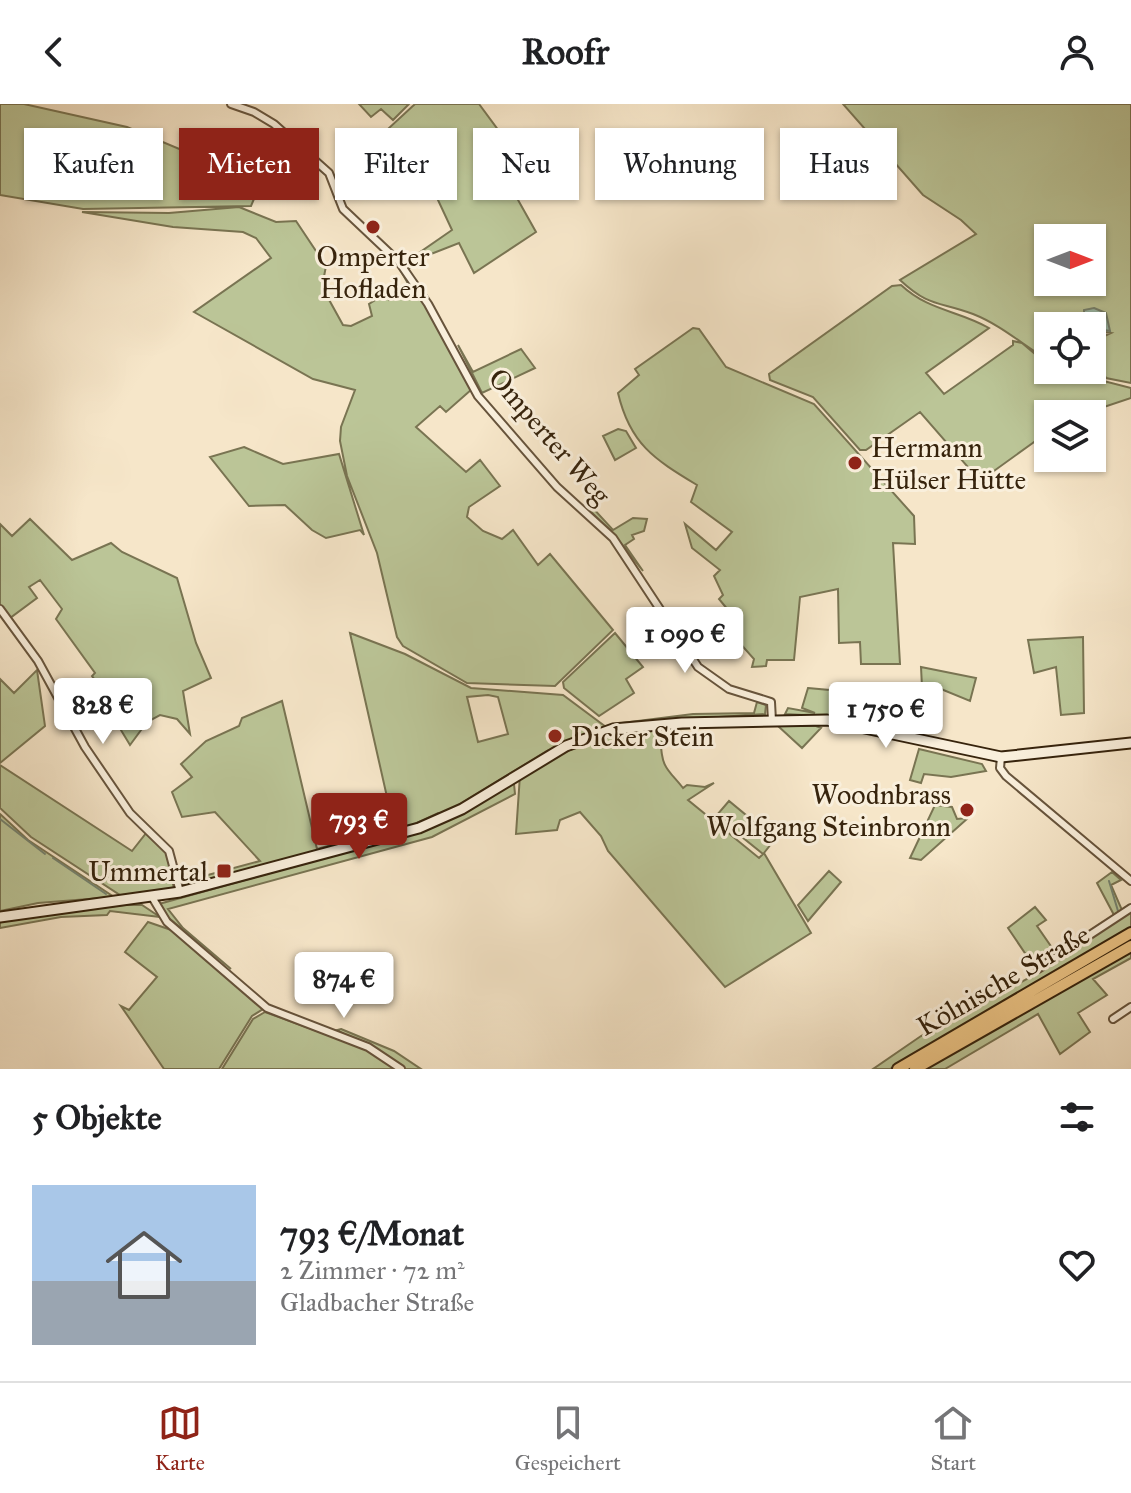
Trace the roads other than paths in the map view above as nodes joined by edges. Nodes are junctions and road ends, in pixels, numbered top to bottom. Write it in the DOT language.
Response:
graph roads {
  1 [pos="231,104"];
  2 [pos="0,609"];
  3 [pos="772,721"];
  4 [pos="1131,743"];
  5 [pos="1001,757"];
  6 [pos="1131,881"];
  7 [pos="180,892"];
  8 [pos="152,897"];
  9 [pos="1131,908"];
  10 [pos="0,917"];
  11 [pos="1131,933"];
  12 [pos="1131,946"];
  13 [pos="1038,969"];
  14 [pos="1131,1007"];
  15 [pos="1113,1019"];
  16 [pos="401,1069"];
  17 [pos="898,1069"];
  18 [pos="915,1069"];
  1 -- 3 [label="street, Omperter Weg"];
  2 -- 7 [label="street"];
  3 -- 5 [label="main road"];
  3 -- 7 [label="main road"];
  4 -- 5 [label="main road"];
  5 -- 6 [label="street"];
  7 -- 8 [label="main road"];
  8 -- 10 [label="main road"];
  8 -- 16 [label="street"];
  9 -- 13 [label="street"];
  11 -- 17 [label="main road, Kölnische Straße"];
  12 -- 18 [label="main road, Kölnische Straße"];
  14 -- 15 [label="street"];
}
